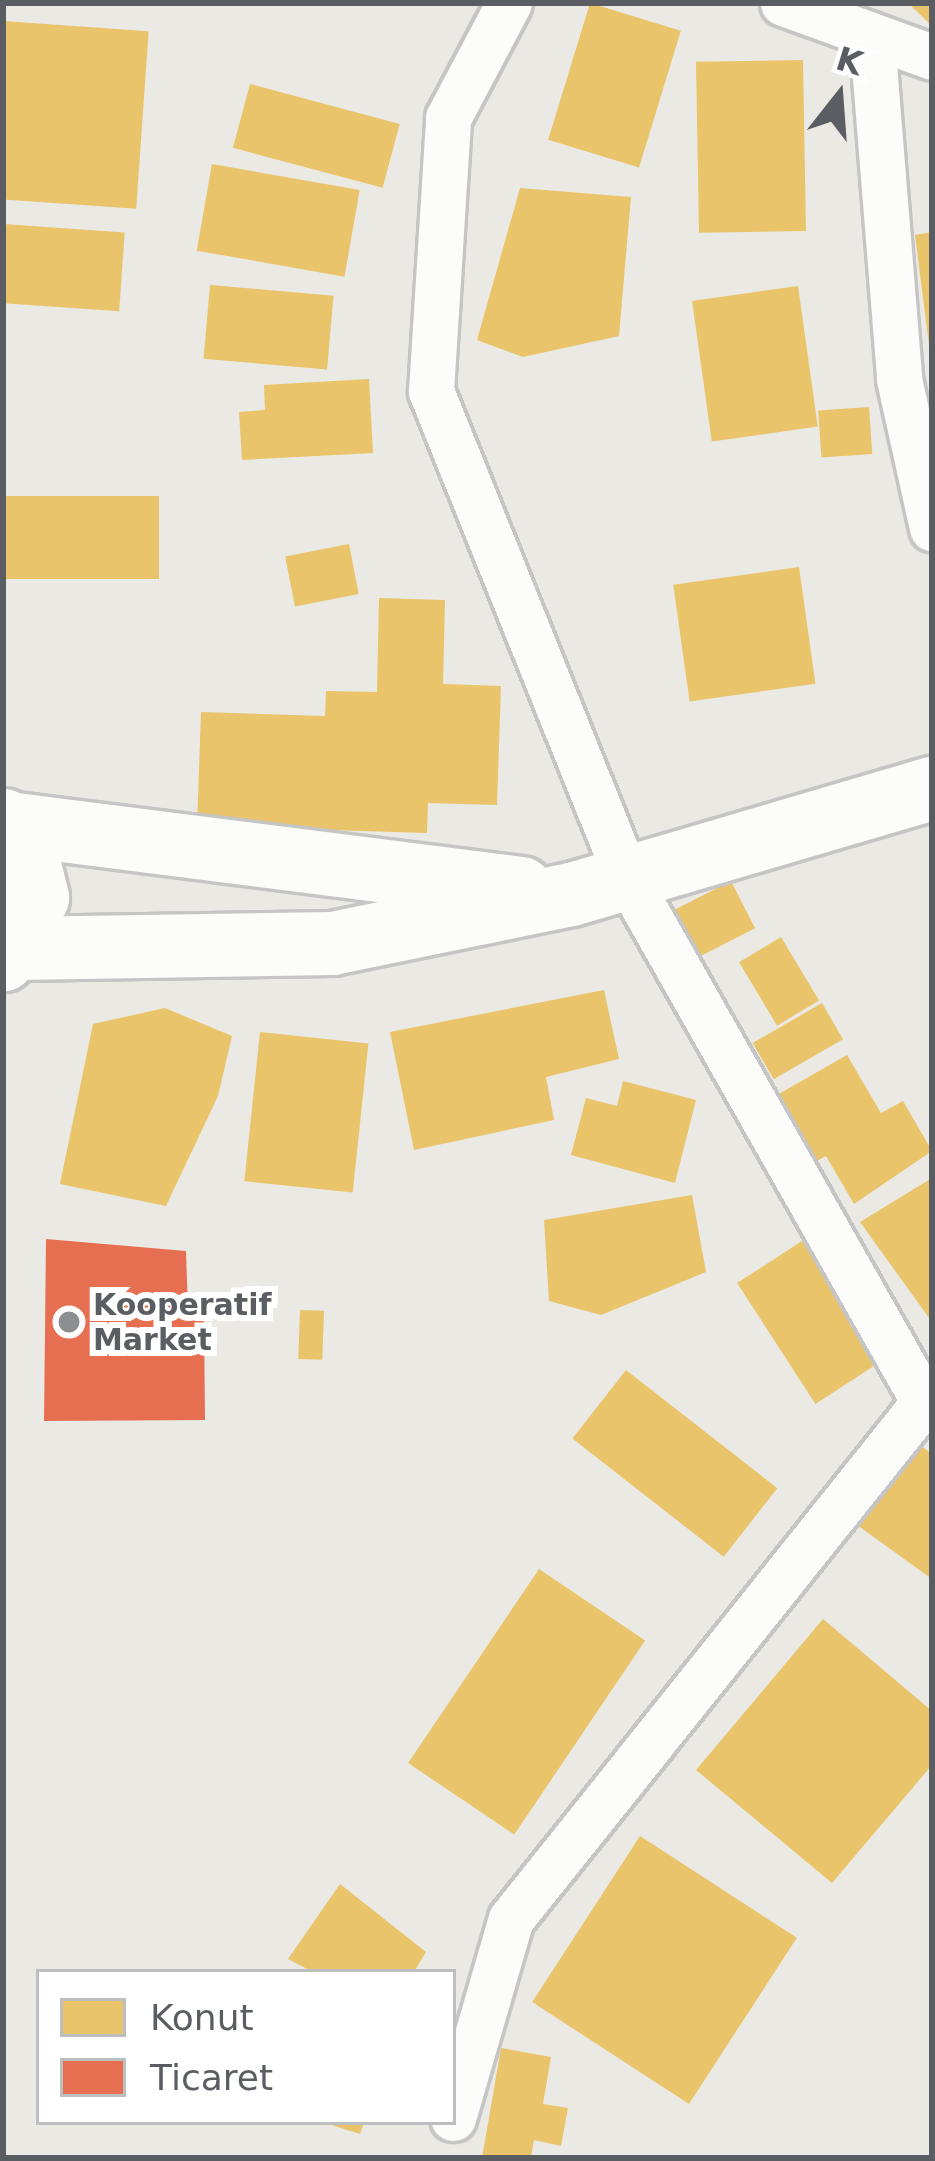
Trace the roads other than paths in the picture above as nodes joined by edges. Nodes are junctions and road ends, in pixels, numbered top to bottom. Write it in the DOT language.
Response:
graph roads {
  1 [pos="509,3"];
  2 [pos="783,3"];
  3 [pos="872,40"];
  4 [pos="932,57"];
  5 [pos="932,528"];
  6 [pos="932,788"];
  7 [pos="5,821"];
  8 [pos="599,886"];
  9 [pos="10,953"];
  10 [pos="928,1405"];
  11 [pos="456,2106"];
  12 [pos="451,2125"];
  13 [pos="441,2158"];
  1 -- 8 [label="street"];
  2 -- 3 [label="street"];
  3 -- 4 [label="street"];
  3 -- 5 [label="street"];
  6 -- 8 [label="street"];
  7 -- 8 [label="street"];
  7 -- 9 [label="street"];
  8 -- 9 [label="street"];
  8 -- 10 [label="street"];
  10 -- 11 [label="street"];
  12 -- 13 [label="street"];
}
